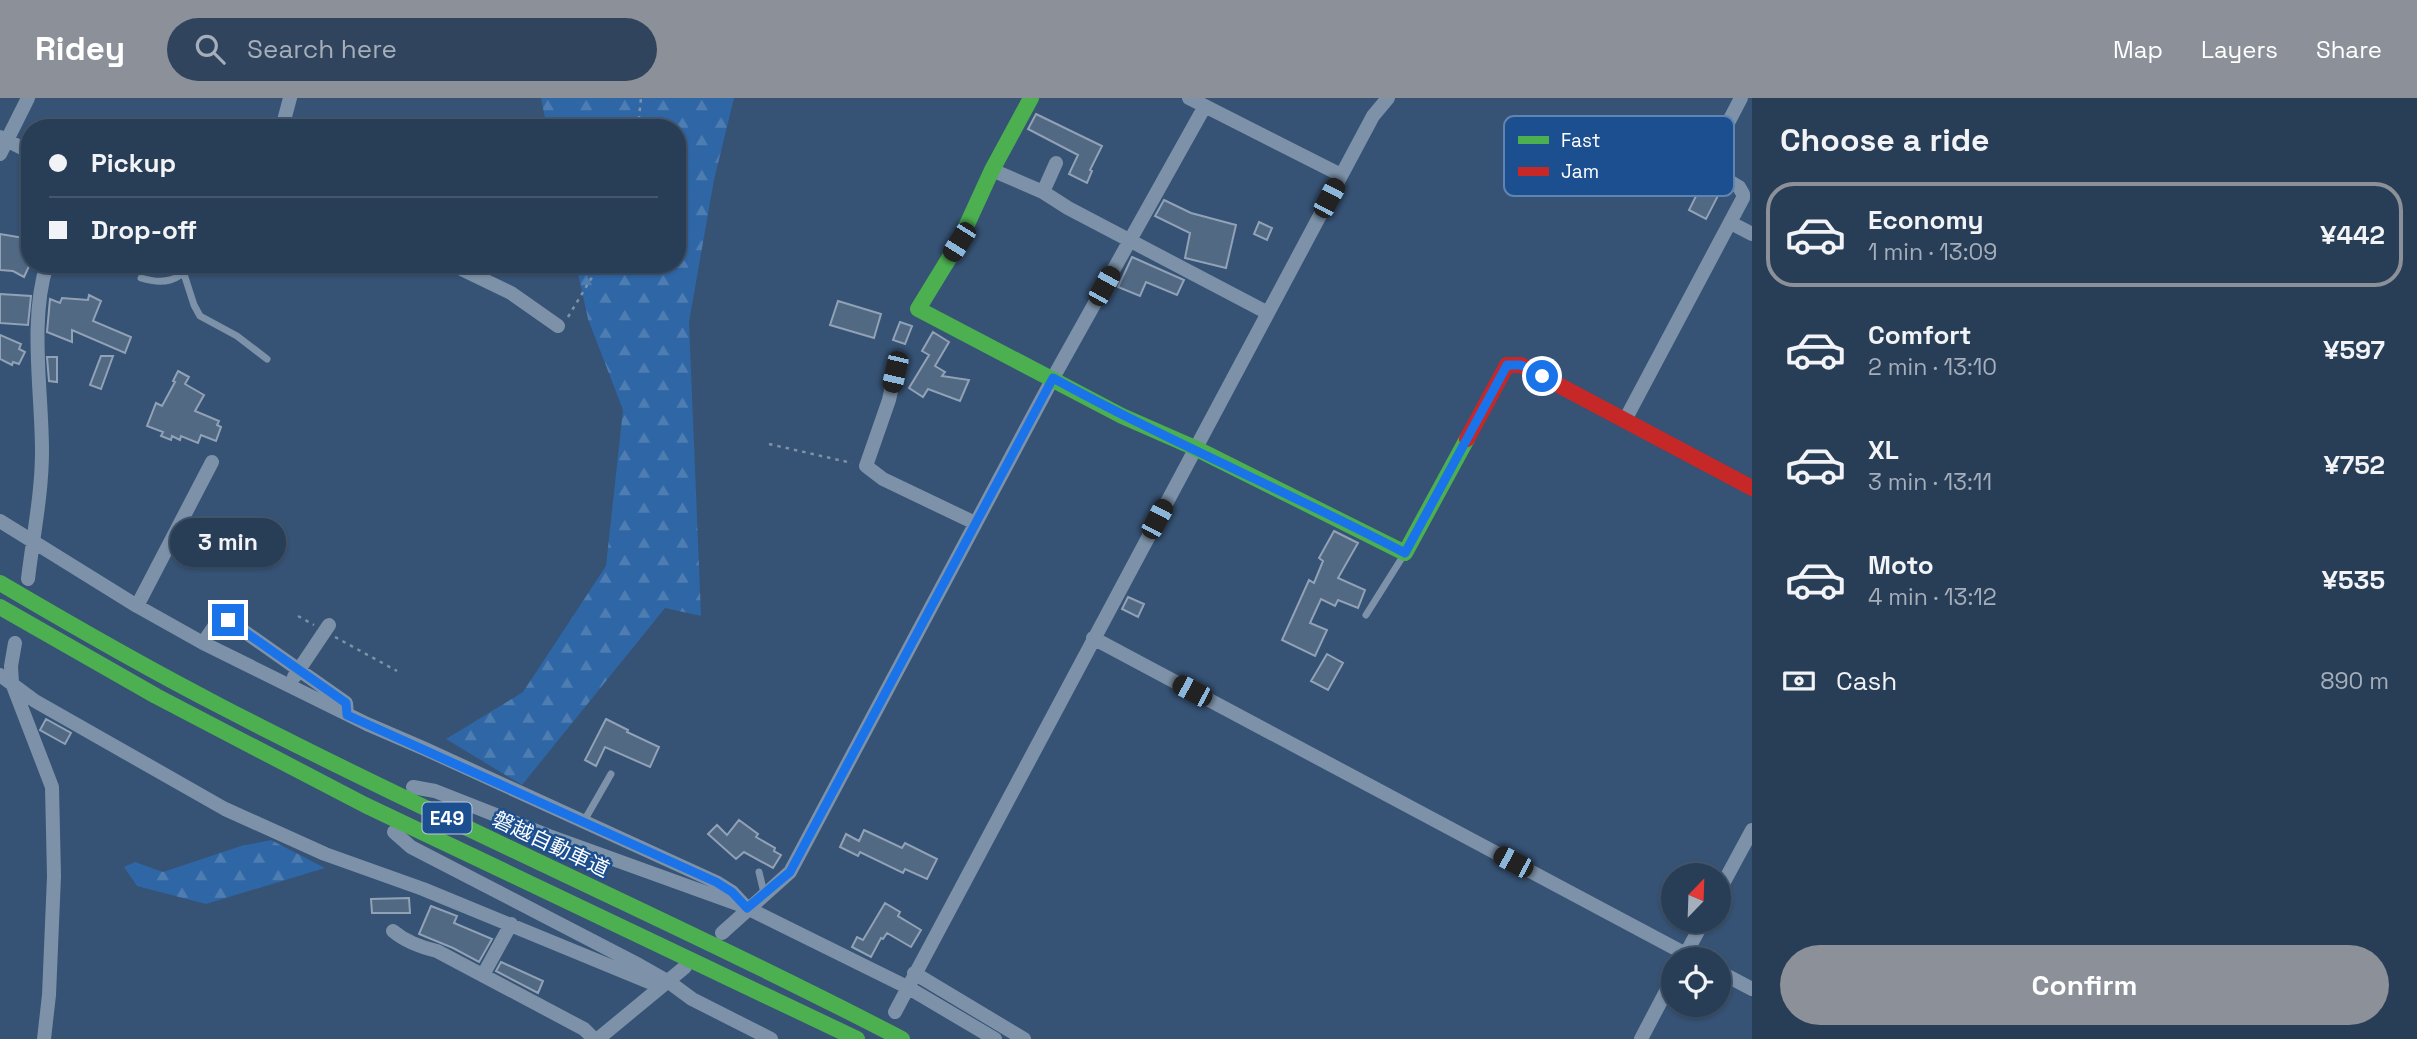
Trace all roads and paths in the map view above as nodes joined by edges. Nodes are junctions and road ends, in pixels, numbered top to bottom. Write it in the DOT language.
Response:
graph roads {
  1 [pos="28,98"];
  2 [pos="290,98"];
  3 [pos="641,98"];
  4 [pos="1031,98"];
  5 [pos="1189,98"];
  6 [pos="1388,98"];
  7 [pos="1741,98"];
  8 [pos="1205,106"];
  9 [pos="1732,116"];
  10 [pos="284,119"];
  11 [pos="639,119"];
  12 [pos="2,144"];
  13 [pos="21,149"];
  14 [pos="1056,163"];
  15 [pos="992,170"];
  16 [pos="1341,175"];
  17 [pos="1734,186"];
  18 [pos="1043,192"];
  19 [pos="1731,223"];
  20 [pos="1752,234"];
  21 [pos="1129,241"];
  22 [pos="44,273"];
  23 [pos="470,273"];
  24 [pos="595,273"];
  25 [pos="184,274"];
  26 [pos="141,278"];
  27 [pos="1268,313"];
  28 [pos="558,326"];
  29 [pos="267,359"];
  30 [pos="895,372"];
  31 [pos="1053,378"];
  32 [pos="1625,420"];
  33 [pos="769,444"];
  34 [pos="1195,448"];
  35 [pos="212,462"];
  36 [pos="866,466"];
  37 [pos="1752,488"];
  38 [pos="0,521"];
  39 [pos="975,523"];
  40 [pos="32,542"];
  41 [pos="1405,553"];
  42 [pos="28,579"];
  43 [pos="0,583"];
  44 [pos="136,606"];
  45 [pos="0,607"];
  46 [pos="1366,615"];
  47 [pos="298,616"];
  48 [pos="327,629"];
  49 [pos="1093,638"];
  50 [pos="15,643"];
  51 [pos="203,643"];
  52 [pos="299,670"];
  53 [pos="397,671"];
  54 [pos="6,679"];
  55 [pos="289,684"];
  56 [pos="347,715"];
  57 [pos="611,775"];
  58 [pos="413,787"];
  59 [pos="584,822"];
  60 [pos="1752,830"];
  61 [pos="394,832"];
  62 [pos="1731,869"];
  63 [pos="758,872"];
  64 [pos="764,894"];
  65 [pos="747,908"];
  66 [pos="511,924"];
  67 [pos="393,931"];
  68 [pos="722,933"];
  69 [pos="1669,947"];
  70 [pos="685,968"];
  71 [pos="914,973"];
  72 [pos="483,975"];
  73 [pos="1731,978"];
  74 [pos="669,982"];
  75 [pos="907,987"];
  76 [pos="1752,989"];
  77 [pos="1661,1001"];
  78 [pos="895,1012"];
  79 [pos="44,1039"];
  80 [pos="596,1039"];
  81 [pos="771,1039"];
  82 [pos="857,1039"];
  83 [pos="902,1039"];
  84 [pos="995,1039"];
  85 [pos="1024,1039"];
  86 [pos="1641,1039"];
  1 -- 12 [label="street"];
  2 -- 10 [label="street"];
  3 -- 11 [label="path"];
  4 -- 15 [label="main road"];
  5 -- 8 [label="street"];
  6 -- 16 [label="street"];
  7 -- 9 [label="street"];
  8 -- 16 [label="street"];
  8 -- 21 [label="street"];
  12 -- 13 [label="street"];
  14 -- 18 [label="street"];
  15 -- 18 [label="street"];
  15 -- 31 [label="main road"];
  16 -- 27 [label="street"];
  17 -- 19 [label="street"];
  18 -- 21 [label="street"];
  19 -- 20 [label="street"];
  19 -- 32 [label="street"];
  21 -- 27 [label="street"];
  21 -- 31 [label="street"];
  22 -- 40 [label="street"];
  23 -- 28 [label="street"];
  24 -- 28 [label="path"];
  25 -- 26 [label="lane"];
  25 -- 29 [label="lane"];
  27 -- 34 [label="street"];
  30 -- 36 [label="street"];
  31 -- 34 [label="main road"];
  31 -- 39 [label="street"];
  32 -- 37 [label="main road"];
  32 -- 41 [label="main road"];
  33 -- 36 [label="path"];
  34 -- 41 [label="main road"];
  34 -- 49 [label="street"];
  35 -- 44 [label="street"];
  36 -- 39 [label="street"];
  38 -- 40 [label="street"];
  39 -- 64 [label="street"];
  40 -- 42 [label="street"];
  40 -- 44 [label="street"];
  41 -- 46 [label="lane"];
  43 -- 83 [label="main road, 磐越自動車道 / E49"];
  44 -- 51 [label="street"];
  45 -- 82 [label="main road, 磐越自動車道 / E49"];
  47 -- 48 [label="path"];
  48 -- 52 [label="street"];
  48 -- 53 [label="path"];
  49 -- 69 [label="street"];
  49 -- 71 [label="street"];
  50 -- 54 [label="street"];
  51 -- 52 [label="street"];
  51 -- 55 [label="street"];
  52 -- 55 [label="street"];
  52 -- 56 [label="street"];
  54 -- 66 [label="street"];
  54 -- 79 [label="street"];
  55 -- 56 [label="street"];
  56 -- 59 [label="street"];
  57 -- 59 [label="lane"];
  58 -- 65 [label="street"];
  59 -- 65 [label="street"];
  60 -- 62 [label="street"];
  61 -- 74 [label="street"];
  63 -- 64 [label="lane"];
  64 -- 65 [label="street"];
  65 -- 68 [label="street"];
  65 -- 75 [label="street"];
  66 -- 72 [label="street"];
  66 -- 74 [label="street"];
  67 -- 72 [label="street"];
  70 -- 74 [label="street"];
  71 -- 75 [label="street"];
  71 -- 85 [label="street"];
  72 -- 80 [label="street"];
  73 -- 76 [label="street"];
  74 -- 80 [label="street"];
  74 -- 81 [label="street"];
  75 -- 78 [label="street"];
  75 -- 84 [label="street"];
  77 -- 86 [label="street"];
}
